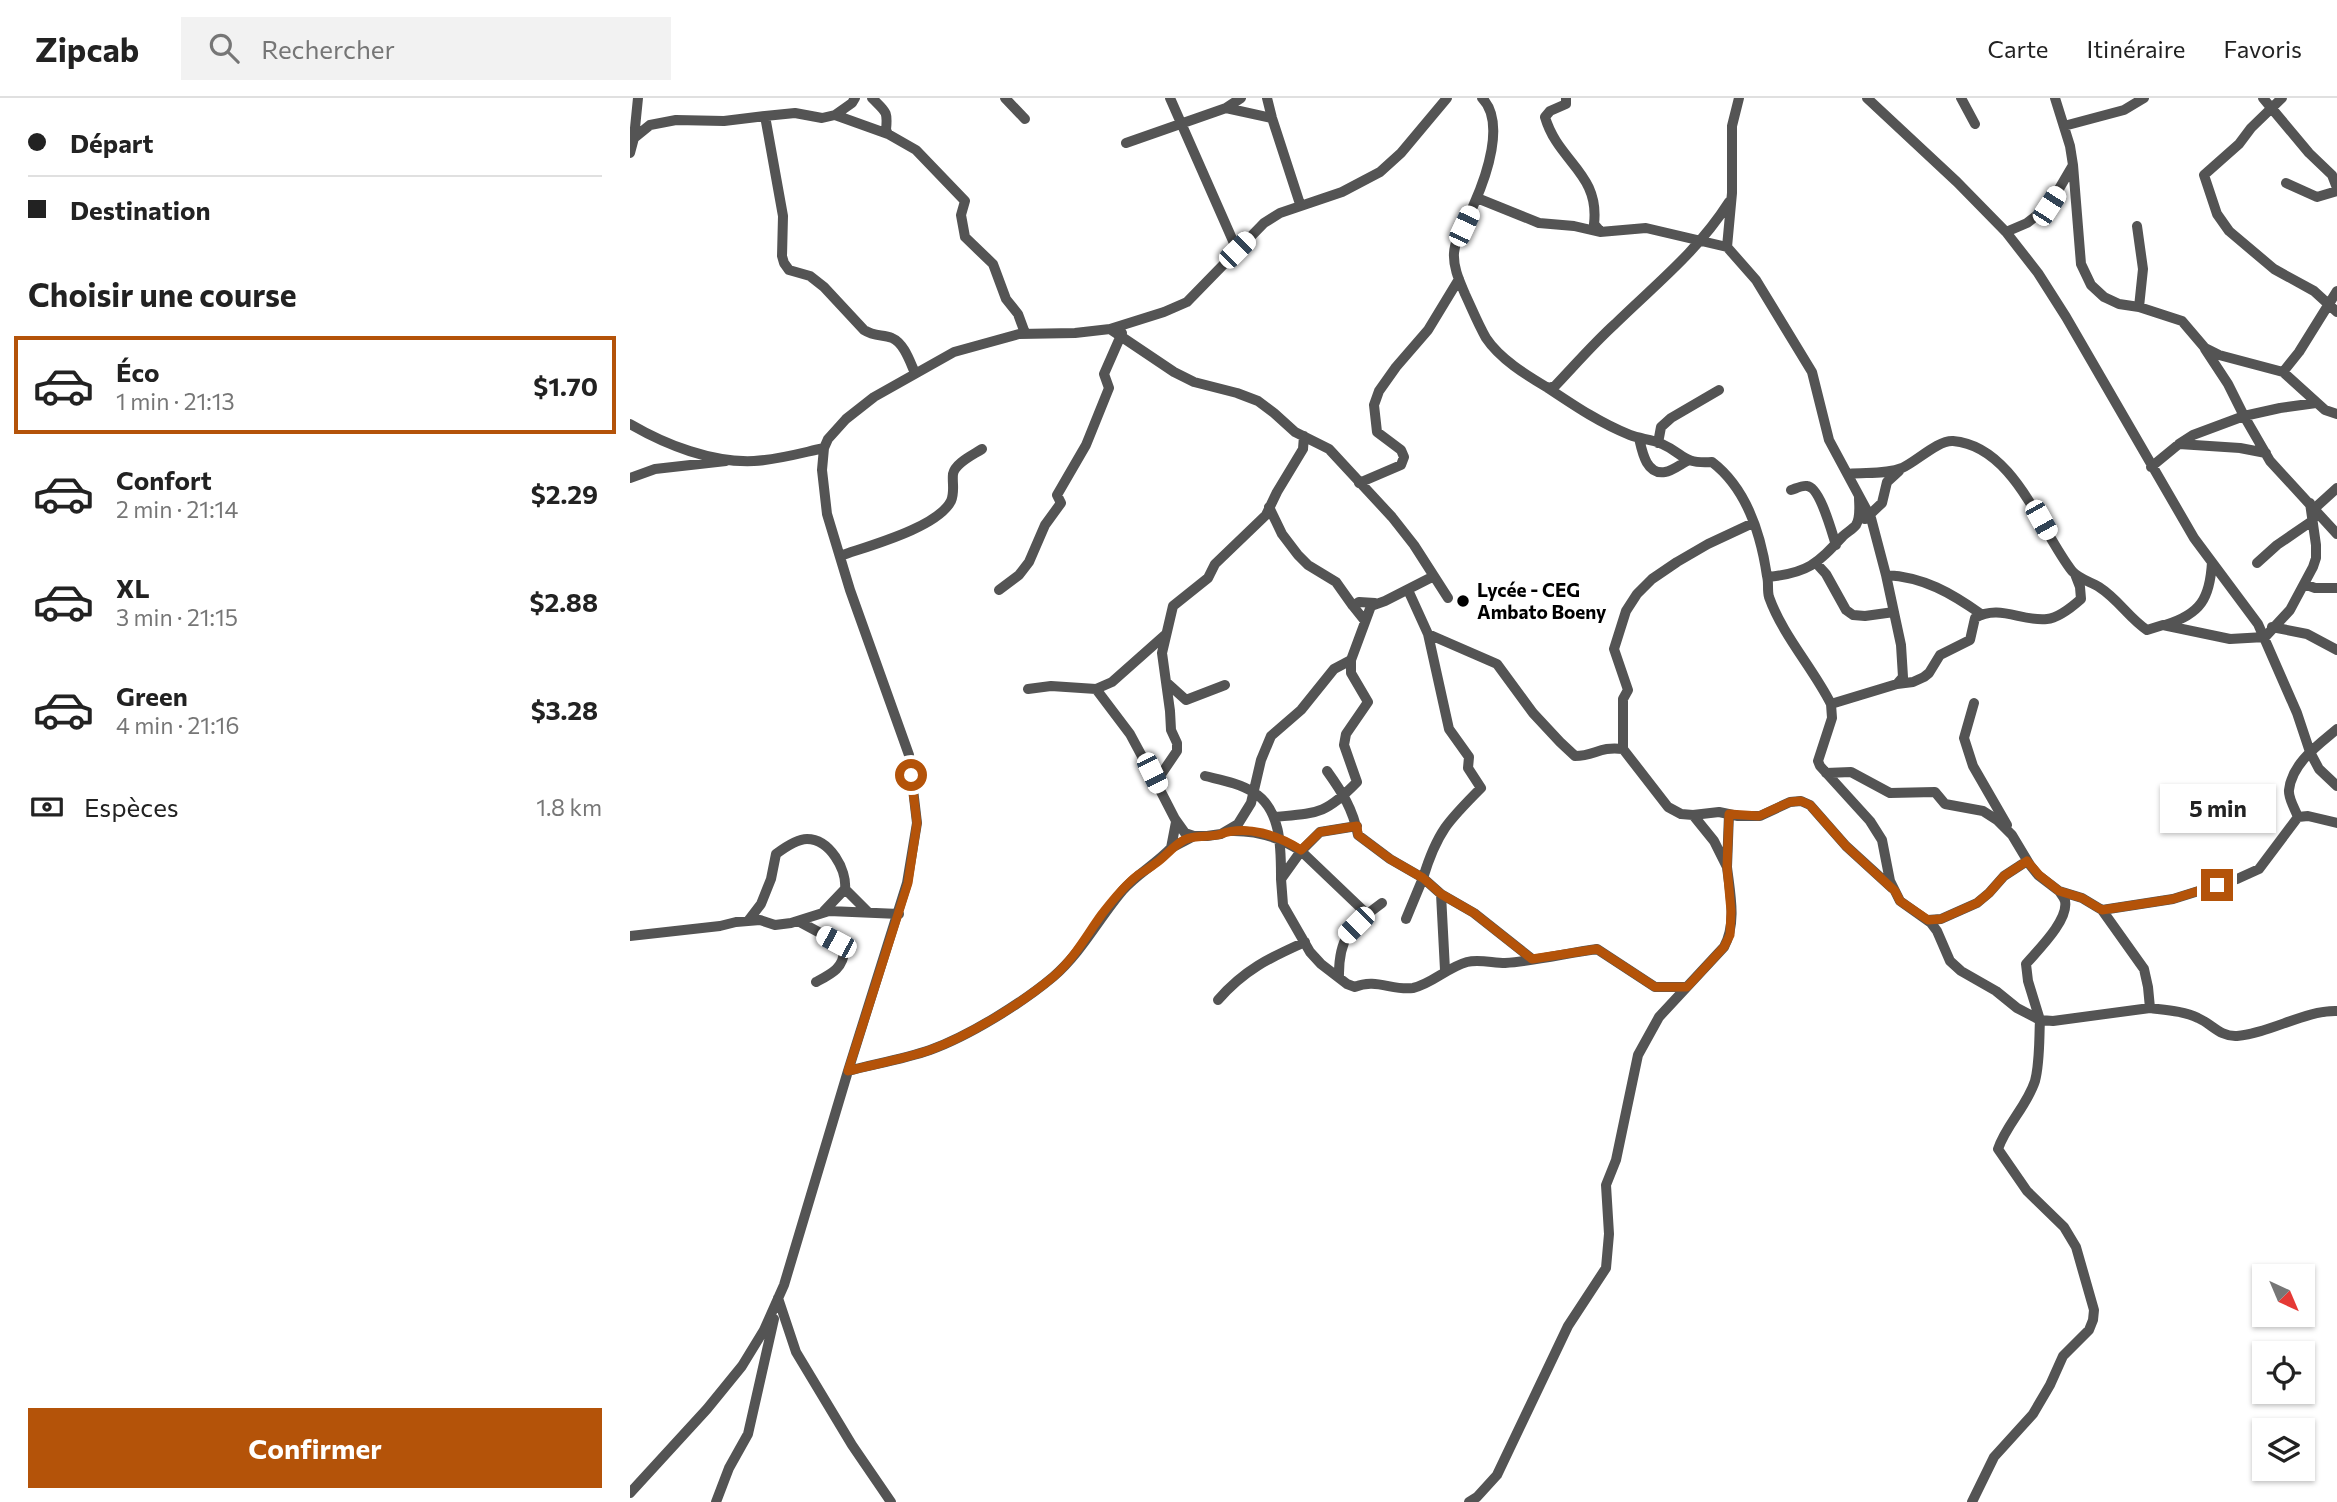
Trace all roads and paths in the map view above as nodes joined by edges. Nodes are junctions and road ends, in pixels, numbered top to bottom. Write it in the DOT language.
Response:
graph roads {
  1 [pos="638,98"];
  2 [pos="855,98"];
  3 [pos="872,98"];
  4 [pos="1005,98"];
  5 [pos="1171,98"];
  6 [pos="1241,98"];
  7 [pos="1267,98"];
  8 [pos="1447,98"];
  9 [pos="1482,98"];
  10 [pos="1566,98"];
  11 [pos="1739,98"];
  12 [pos="1867,98"];
  13 [pos="1961,98"];
  14 [pos="2054,98"];
  15 [pos="2144,98"];
  16 [pos="2263,98"];
  17 [pos="2282,98"];
  18 [pos="2272,107"];
  19 [pos="1226,108"];
  20 [pos="835,115"];
  21 [pos="765,116"];
  22 [pos="1272,118"];
  23 [pos="1025,119"];
  24 [pos="1182,124"];
  25 [pos="1975,124"];
  26 [pos="2064,126"];
  27 [pos="888,134"];
  28 [pos="634,138"];
  29 [pos="1126,144"];
  30 [pos="630,153"];
  31 [pos="2073,166"];
  32 [pos="2286,183"];
  33 [pos="2337,190"];
  34 [pos="1477,198"];
  35 [pos="1731,198"];
  36 [pos="1300,204"];
  37 [pos="2137,226"];
  38 [pos="1600,232"];
  39 [pos="2006,232"];
  40 [pos="1701,241"];
  41 [pos="1727,247"];
  42 [pos="1237,250"];
  43 [pos="1459,279"];
  44 [pos="2337,291"];
  45 [pos="2328,304"];
  46 [pos="2139,307"];
  47 [pos="2337,312"];
  48 [pos="1123,325"];
  49 [pos="1110,330"];
  50 [pos="1025,333"];
  51 [pos="1121,337"];
  52 [pos="2205,348"];
  53 [pos="2283,372"];
  54 [pos="915,373"];
  55 [pos="1548,388"];
  56 [pos="1719,390"];
  57 [pos="2316,403"];
  58 [pos="2337,414"];
  59 [pos="2244,416"];
  60 [pos="630,424"];
  61 [pos="1304,436"];
  62 [pos="1639,438"];
  63 [pos="1658,443"];
  64 [pos="2179,444"];
  65 [pos="824,448"];
  66 [pos="982,449"];
  67 [pos="2266,453"];
  68 [pos="734,461"];
  69 [pos="1687,461"];
  70 [pos="2151,467"];
  71 [pos="1901,469"];
  72 [pos="1849,474"];
  73 [pos="630,478"];
  74 [pos="1359,483"];
  75 [pos="2337,488"];
  76 [pos="1791,490"];
  77 [pos="1859,493"];
  78 [pos="2313,505"];
  79 [pos="1269,507"];
  80 [pos="1870,515"];
  81 [pos="2312,521"];
  82 [pos="1753,523"];
  83 [pos="1856,525"];
  84 [pos="2337,534"];
  85 [pos="1836,545"];
  86 [pos="840,555"];
  87 [pos="2211,562"];
  88 [pos="1816,563"];
  89 [pos="2257,563"];
  90 [pos="2075,574"];
  91 [pos="1886,575"];
  92 [pos="1434,576"];
  93 [pos="1768,577"];
  94 [pos="2304,584"];
  95 [pos="2100,588"];
  96 [pos="2337,588"];
  97 [pos="999,590"];
  98 [pos="1408,590"];
  99 [pos="1448,598"];
  100 [pos="2081,599"];
  101 [pos="1375,603"];
  102 [pos="1353,606"];
  103 [pos="1894,612"];
  104 [pos="1982,614"];
  105 [pos="1365,621"];
  106 [pos="2258,624"];
  107 [pos="2163,625"];
  108 [pos="2275,628"];
  109 [pos="1428,634"];
  110 [pos="1165,635"];
  111 [pos="2265,637"];
  112 [pos="2337,650"];
  113 [pos="1351,660"];
  114 [pos="1166,682"];
  115 [pos="1897,684"];
  116 [pos="1225,685"];
  117 [pos="1028,688"];
  118 [pos="1097,689"];
  119 [pos="1974,703"];
  120 [pos="1831,704"];
  121 [pos="2337,729"];
  122 [pos="1623,750"];
  123 [pos="2310,752"];
  124 [pos="1327,771"];
  125 [pos="1826,773"];
  126 [pos="1205,776"];
  127 [pos="1158,786"];
  128 [pos="2337,786"];
  129 [pos="1255,793"];
  130 [pos="1344,795"];
  131 [pos="1729,814"];
  132 [pos="1693,815"];
  133 [pos="1273,817"];
  134 [pos="2298,817"];
  135 [pos="1176,822"];
  136 [pos="2337,823"];
  137 [pos="1357,826"];
  138 [pos="1227,831"];
  139 [pos="2012,835"];
  140 [pos="1194,836"];
  141 [pos="1281,841"];
  142 [pos="1171,848"];
  143 [pos="1301,850"];
  144 [pos="2027,861"];
  145 [pos="1727,867"];
  146 [pos="1423,878"];
  147 [pos="1281,879"];
  148 [pos="845,889"];
  149 [pos="1895,891"];
  150 [pos="2059,891"];
  151 [pos="1441,894"];
  152 [pos="1382,903"];
  153 [pos="2102,910"];
  154 [pos="868,912"];
  155 [pos="821,914"];
  156 [pos="899,914"];
  157 [pos="1367,914"];
  158 [pos="1406,919"];
  159 [pos="1928,920"];
  160 [pos="748,921"];
  161 [pos="798,921"];
  162 [pos="630,936"];
  163 [pos="1305,942"];
  164 [pos="1532,959"];
  165 [pos="1446,970"];
  166 [pos="1339,978"];
  167 [pos="816,982"];
  168 [pos="1687,987"];
  169 [pos="1218,1000"];
  170 [pos="2150,1008"];
  171 [pos="2337,1011"];
  172 [pos="2040,1020"];
  173 [pos="848,1071"];
  174 [pos="778,1298"];
  175 [pos="1497,1475"];
  176 [pos="630,1493"];
  177 [pos="716,1502"];
  178 [pos="891,1502"];
  179 [pos="1469,1502"];
  180 [pos="1483,1502"];
  181 [pos="1972,1502"];
  1 -- 28 [label="street"];
  2 -- 20 [label="street"];
  3 -- 27 [label="street"];
  4 -- 23 [label="street"];
  5 -- 24 [label="street"];
  6 -- 19 [label="street"];
  7 -- 22 [label="street"];
  8 -- 36 [label="street"];
  9 -- 34 [label="street"];
  10 -- 38 [label="street"];
  11 -- 35 [label="street"];
  12 -- 39 [label="street"];
  13 -- 25 [label="street"];
  14 -- 26 [label="street"];
  15 -- 26 [label="street"];
  16 -- 18 [label="street"];
  17 -- 18 [label="street"];
  18 -- 33 [label="street"];
  18 -- 45 [label="street"];
  19 -- 22 [label="street"];
  19 -- 24 [label="street"];
  20 -- 21 [label="street"];
  20 -- 27 [label="street"];
  21 -- 28 [label="street"];
  21 -- 54 [label="street"];
  22 -- 36 [label="street"];
  24 -- 29 [label="street"];
  24 -- 42 [label="street"];
  26 -- 31 [label="street"];
  27 -- 50 [label="street"];
  28 -- 30 [label="street"];
  31 -- 39 [label="street"];
  31 -- 46 [label="street"];
  32 -- 33 [label="street"];
  34 -- 38 [label="street"];
  34 -- 43 [label="street"];
  35 -- 40 [label="street"];
  35 -- 41 [label="street"];
  36 -- 42 [label="street"];
  37 -- 46 [label="street"];
  38 -- 40 [label="street"];
  39 -- 70 [label="street"];
  40 -- 41 [label="street"];
  40 -- 55 [label="street"];
  41 -- 72 [label="street"];
  42 -- 48 [label="street"];
  43 -- 55 [label="street"];
  43 -- 74 [label="street"];
  44 -- 45 [label="street"];
  45 -- 47 [label="street"];
  45 -- 53 [label="street"];
  46 -- 52 [label="street"];
  48 -- 49 [label="street"];
  48 -- 51 [label="street"];
  49 -- 50 [label="street"];
  49 -- 51 [label="street"];
  50 -- 54 [label="street"];
  51 -- 61 [label="street"];
  51 -- 97 [label="street"];
  52 -- 53 [label="street"];
  52 -- 59 [label="street"];
  53 -- 57 [label="street"];
  54 -- 65 [label="street"];
  55 -- 62 [label="street"];
  56 -- 63 [label="street"];
  57 -- 58 [label="street"];
  57 -- 59 [label="street"];
  59 -- 64 [label="street"];
  59 -- 67 [label="street"];
  60 -- 68 [label="street"];
  61 -- 74 [label="street"];
  61 -- 79 [label="street"];
  62 -- 63 [label="street"];
  62 -- 69 [label="street"];
  63 -- 69 [label="street"];
  64 -- 67 [label="street"];
  64 -- 70 [label="street"];
  65 -- 68 [label="street"];
  65 -- 86 [label="street"];
  66 -- 86 [label="street"];
  67 -- 78 [label="street"];
  68 -- 73 [label="street"];
  69 -- 82 [label="street"];
  70 -- 87 [label="street"];
  71 -- 72 [label="street"];
  71 -- 80 [label="street"];
  71 -- 90 [label="street"];
  72 -- 77 [label="street"];
  74 -- 92 [label="street"];
  75 -- 78 [label="street"];
  76 -- 85 [label="street"];
  77 -- 80 [label="street"];
  77 -- 83 [label="street"];
  78 -- 81 [label="street"];
  78 -- 84 [label="street"];
  79 -- 102 [label="street"];
  79 -- 110 [label="street"];
  80 -- 83 [label="street"];
  80 -- 91 [label="street"];
  81 -- 89 [label="street"];
  81 -- 94 [label="street"];
  82 -- 93 [label="street"];
  82 -- 122 [label="street"];
  83 -- 85 [label="street"];
  85 -- 88 [label="street"];
  86 -- 156 [label="street"];
  87 -- 106 [label="street"];
  87 -- 107 [label="street"];
  88 -- 93 [label="street"];
  88 -- 103 [label="street"];
  90 -- 95 [label="street"];
  90 -- 100 [label="street"];
  91 -- 103 [label="street"];
  91 -- 104 [label="street"];
  92 -- 98 [label="street"];
  92 -- 99 [label="street"];
  93 -- 120 [label="street"];
  94 -- 96 [label="street"];
  94 -- 108 [label="street"];
  95 -- 100 [label="street"];
  95 -- 107 [label="street"];
  98 -- 101 [label="street"];
  98 -- 109 [label="street"];
  100 -- 104 [label="street"];
  101 -- 102 [label="street"];
  101 -- 105 [label="street"];
  102 -- 105 [label="street"];
  103 -- 115 [label="street"];
  104 -- 115 [label="street"];
  105 -- 113 [label="street"];
  106 -- 108 [label="street"];
  106 -- 111 [label="street"];
  107 -- 111 [label="street"];
  108 -- 111 [label="street"];
  108 -- 112 [label="street"];
  109 -- 122 [label="street"];
  109 -- 146 [label="street"];
  110 -- 114 [label="street"];
  110 -- 118 [label="street"];
  111 -- 123 [label="street"];
  113 -- 129 [label="street"];
  113 -- 130 [label="street"];
  114 -- 116 [label="street"];
  114 -- 127 [label="street"];
  115 -- 120 [label="street"];
  117 -- 118 [label="street"];
  118 -- 127 [label="street"];
  119 -- 139 [label="street"];
  120 -- 125 [label="street"];
  121 -- 123 [label="street"];
  122 -- 132 [label="street"];
  123 -- 128 [label="street"];
  123 -- 134 [label="street"];
  124 -- 130 [label="street"];
  125 -- 139 [label="street"];
  125 -- 149 [label="street"];
  126 -- 129 [label="street"];
  127 -- 135 [label="street"];
  129 -- 133 [label="street"];
  129 -- 138 [label="street"];
  130 -- 133 [label="street"];
  130 -- 137 [label="street"];
  131 -- 132 [label="street"];
  131 -- 145 [label="street"];
  131 -- 149 [label="street"];
  132 -- 145 [label="street"];
  133 -- 141 [label="street"];
  134 -- 136 [label="street"];
  134 -- 153 [label="street"];
  135 -- 140 [label="street"];
  135 -- 142 [label="street"];
  137 -- 143 [label="street"];
  137 -- 146 [label="street"];
  138 -- 140 [label="street"];
  138 -- 141 [label="street"];
  139 -- 144 [label="street"];
  140 -- 142 [label="street"];
  141 -- 143 [label="street"];
  141 -- 147 [label="street"];
  142 -- 173 [label="street"];
  143 -- 147 [label="street"];
  143 -- 157 [label="street"];
  144 -- 150 [label="street"];
  144 -- 159 [label="street"];
  145 -- 168 [label="street"];
  146 -- 151 [label="street"];
  146 -- 158 [label="street"];
  147 -- 163 [label="street"];
  148 -- 154 [label="street"];
  148 -- 155 [label="street"];
  148 -- 160 [label="street"];
  149 -- 159 [label="street"];
  150 -- 153 [label="street"];
  150 -- 172 [label="street"];
  151 -- 164 [label="street"];
  151 -- 165 [label="street"];
  152 -- 157 [label="street"];
  153 -- 170 [label="street"];
  154 -- 155 [label="street"];
  154 -- 156 [label="street"];
  155 -- 161 [label="street"];
  156 -- 173 [label="street"];
  157 -- 166 [label="street"];
  159 -- 172 [label="street"];
  160 -- 161 [label="street"];
  160 -- 162 [label="street"];
  161 -- 167 [label="street"];
  163 -- 166 [label="street"];
  163 -- 169 [label="street"];
  164 -- 165 [label="street"];
  164 -- 168 [label="street"];
  165 -- 166 [label="street"];
  168 -- 175 [label="street"];
  170 -- 171 [label="street"];
  170 -- 172 [label="street"];
  172 -- 181 [label="street"];
  173 -- 174 [label="street"];
  174 -- 176 [label="street"];
  174 -- 177 [label="street"];
  174 -- 178 [label="street"];
  175 -- 179 [label="street"];
  175 -- 180 [label="street"];
}
